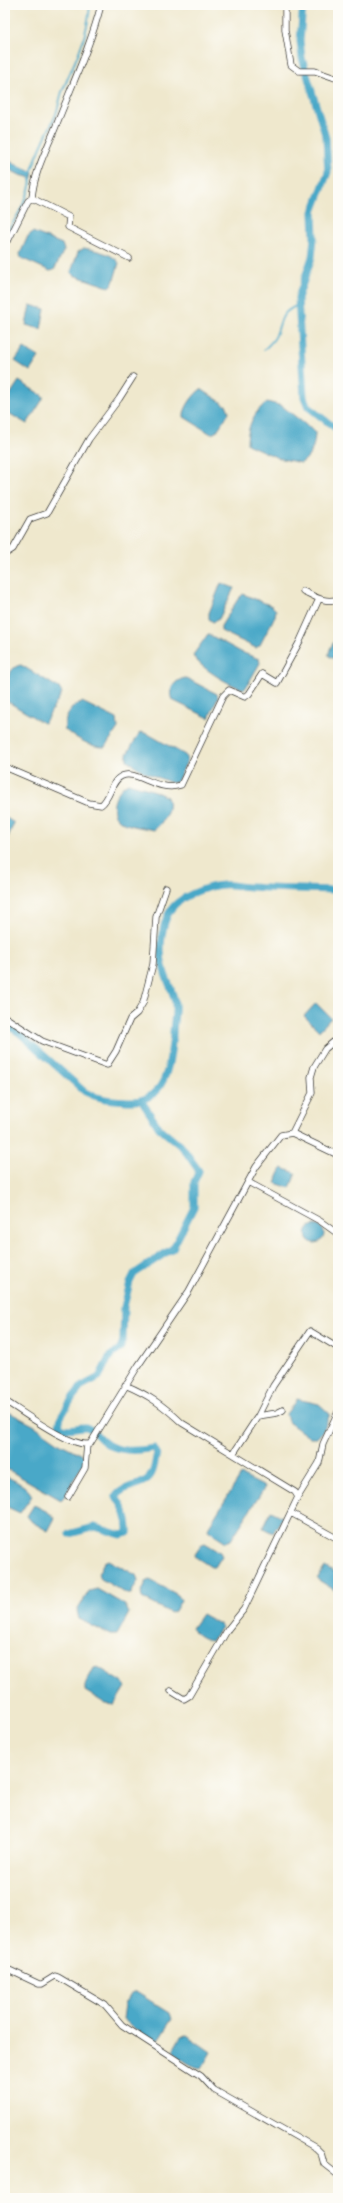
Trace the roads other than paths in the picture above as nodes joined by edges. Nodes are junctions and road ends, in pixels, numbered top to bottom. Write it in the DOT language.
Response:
graph roads {
  1 [pos="101,5"];
  2 [pos="285,5"];
  3 [pos="338,79"];
  4 [pos="32,198"];
  5 [pos="5,241"];
  6 [pos="129,258"];
  7 [pos="133,377"];
  8 [pos="5,554"];
  9 [pos="303,591"];
  10 [pos="319,599"];
  11 [pos="338,599"];
  12 [pos="5,767"];
  13 [pos="166,888"];
  14 [pos="5,1017"];
  15 [pos="338,1038"];
  16 [pos="292,1133"];
  17 [pos="338,1155"];
  18 [pos="248,1182"];
  19 [pos="338,1234"];
  20 [pos="338,1348"];
  21 [pos="125,1385"];
  22 [pos="5,1400"];
  23 [pos="283,1410"];
  24 [pos="338,1412"];
  25 [pos="258,1416"];
  26 [pos="87,1444"];
  27 [pos="233,1454"];
  28 [pos="68,1497"];
  29 [pos="298,1497"];
  30 [pos="291,1513"];
  31 [pos="338,1539"];
  32 [pos="171,1691"];
  33 [pos="5,1968"];
  34 [pos="338,2175"];
  1 -- 4 [label="street"];
  2 -- 3 [label="street"];
  4 -- 5 [label="street"];
  4 -- 6 [label="street"];
  7 -- 8 [label="street"];
  9 -- 10 [label="street"];
  10 -- 11 [label="street"];
  10 -- 12 [label="street"];
  13 -- 14 [label="street"];
  15 -- 16 [label="street"];
  16 -- 17 [label="street"];
  16 -- 18 [label="street"];
  18 -- 19 [label="street"];
  18 -- 21 [label="street"];
  20 -- 25 [label="street"];
  21 -- 26 [label="street"];
  21 -- 27 [label="street"];
  22 -- 26 [label="street"];
  23 -- 25 [label="street"];
  24 -- 29 [label="street"];
  25 -- 27 [label="street"];
  26 -- 28 [label="street"];
  27 -- 29 [label="street"];
  29 -- 30 [label="street"];
  30 -- 31 [label="street"];
  30 -- 32 [label="street"];
  33 -- 34 [label="street"];
}
